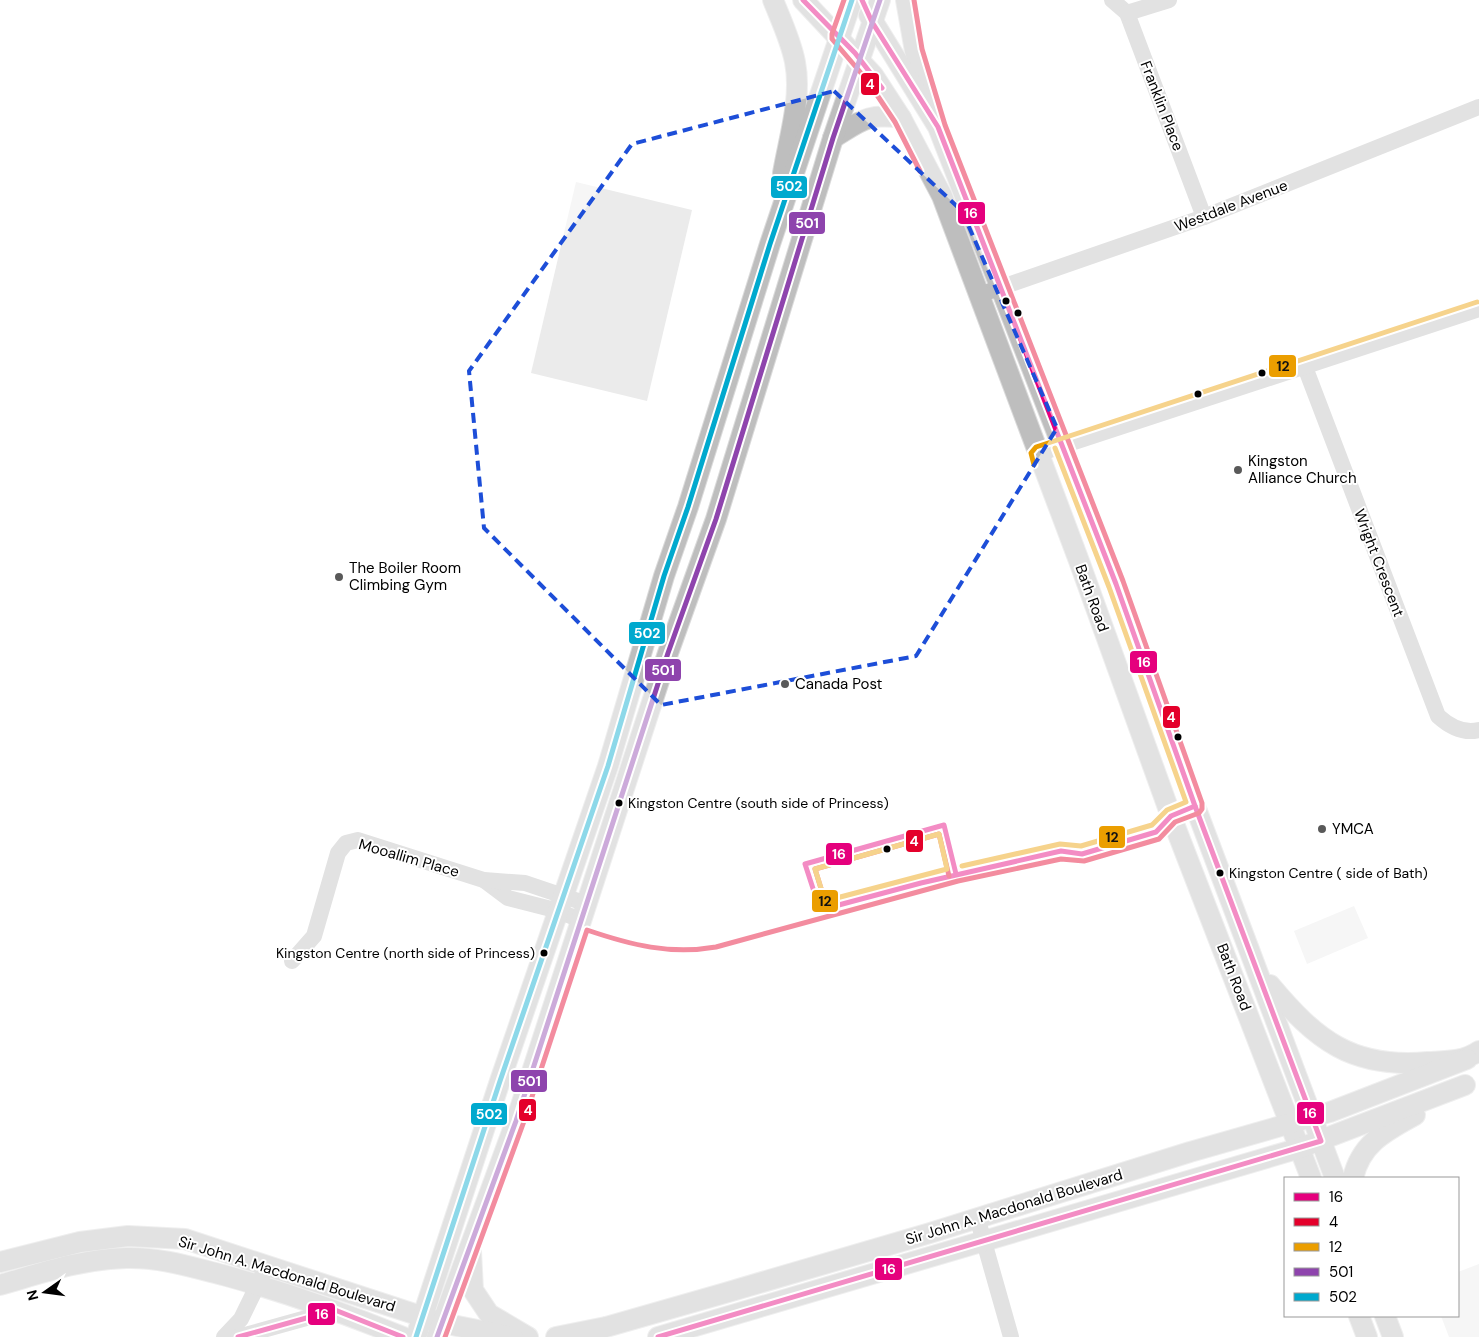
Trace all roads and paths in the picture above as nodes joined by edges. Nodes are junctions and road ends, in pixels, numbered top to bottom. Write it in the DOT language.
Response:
graph roads {
  1 [pos="773,0"];
  2 [pos="803,0"];
  3 [pos="852,0"];
  4 [pos="862,0"];
  5 [pos="880,0"];
  6 [pos="906,0"];
  7 [pos="1112,0"];
  8 [pos="1169,0"];
  9 [pos="1127,12"];
  10 [pos="872,22"];
  11 [pos="839,36"];
  12 [pos="860,60"];
  13 [pos="1479,107"];
  14 [pos="901,118"];
  15 [pos="938,126"];
  16 [pos="832,138"];
  17 [pos="1204,218"];
  18 [pos="770,244"];
  19 [pos="1000,287"];
  20 [pos="979,295"];
  21 [pos="1479,309"];
  22 [pos="1305,367"];
  23 [pos="1062,446"];
  24 [pos="1038,454"];
  25 [pos="1479,730"];
  26 [pos="562,904"];
  27 [pos="585,912"];
  28 [pos="292,961"];
  29 [pos="1259,972"];
  30 [pos="1473,1055"];
  31 [pos="1472,1081"];
  32 [pos="1313,1116"];
  33 [pos="1290,1122"];
  34 [pos="1321,1141"];
  35 [pos="1300,1148"];
  36 [pos="1311,1177"];
  37 [pos="1335,1177"];
  38 [pos="1353,1177"];
  39 [pos="978,1217"];
  40 [pos="983,1239"];
  41 [pos="471,1241"];
  42 [pos="0,1262"];
  43 [pos="266,1266"];
  44 [pos="258,1285"];
  45 [pos="0,1286"];
  46 [pos="335,1310"];
  47 [pos="422,1316"];
  48 [pos="1360,1317"];
  49 [pos="1385,1317"];
  50 [pos="440,1330"];
  51 [pos="224,1337"];
  52 [pos="238,1337"];
  53 [pos="403,1337"];
  54 [pos="416,1337"];
  55 [pos="513,1337"];
  56 [pos="528,1337"];
  57 [pos="556,1337"];
  58 [pos="658,1337"];
  59 [pos="1012,1337"];
  60 [pos="1367,1337"];
  61 [pos="1393,1337"];
  1 -- 18 [label="main road"];
  2 -- 11 [label="main road, Bath Road"];
  3 -- 11 [label="main road"];
  4 -- 10 [label="main road, Bath Road"];
  5 -- 10 [label="main road"];
  6 -- 15 [label="main road"];
  7 -- 9 [label="street"];
  8 -- 9 [label="street"];
  9 -- 17 [label="street, Franklin Place"];
  10 -- 12 [label="main road"];
  10 -- 15 [label="main road, Bath Road"];
  11 -- 12 [label="main road, Bath Road"];
  11 -- 18 [label="main road"];
  12 -- 14 [label="main road, Bath Road"];
  12 -- 16 [label="main road"];
  13 -- 17 [label="street, Westdale Avenue"];
  14 -- 16 [label="main road"];
  14 -- 20 [label="main road, Bath Road"];
  15 -- 19 [label="main road, Bath Road"];
  16 -- 27 [label="main road"];
  17 -- 19 [label="street, Westdale Avenue"];
  18 -- 26 [label="main road"];
  19 -- 20 [label="street, Westdale Avenue"];
  19 -- 23 [label="main road, Bath Road"];
  20 -- 24 [label="main road, Bath Road"];
  21 -- 22 [label="street"];
  22 -- 23 [label="street"];
  22 -- 25 [label="street, Wright Crescent"];
  23 -- 24 [label="street"];
  23 -- 29 [label="main road, Bath Road"];
  24 -- 33 [label="main road, Bath Road"];
  26 -- 27 [label="street, Mooallim Place"];
  26 -- 28 [label="street, Mooallim Place"];
  26 -- 47 [label="main road"];
  27 -- 41 [label="main road"];
  29 -- 30 [label="main road"];
  29 -- 32 [label="main road, Bath Road"];
  30 -- 32 [label="main road, Sir John A. Macdonald Boulevard"];
  31 -- 34 [label="main road, Sir John A. Macdonald Boulevard"];
  31 -- 38 [label="main road"];
  32 -- 33 [label="main road, Sir John A. Macdonald Boulevard"];
  32 -- 34 [label="main road, Bath Road"];
  33 -- 35 [label="main road, Bath Road"];
  33 -- 39 [label="main road, Sir John A. Macdonald Boulevard"];
  34 -- 35 [label="main road, Sir John A. Macdonald Boulevard"];
  34 -- 37 [label="main road, Bath Road"];
  35 -- 36 [label="main road, Bath Road"];
  35 -- 40 [label="main road, Sir John A. Macdonald Boulevard"];
  39 -- 40 [label="street"];
  39 -- 57 [label="main road, Sir John A. Macdonald Boulevard"];
  40 -- 58 [label="main road, Sir John A. Macdonald Boulevard"];
  40 -- 59 [label="street"];
  41 -- 50 [label="main road"];
  41 -- 56 [label="main road"];
  42 -- 43 [label="main road, Sir John A. Macdonald Boulevard"];
  43 -- 44 [label="street"];
  43 -- 47 [label="main road, Sir John A. Macdonald Boulevard"];
  44 -- 45 [label="main road, Sir John A. Macdonald Boulevard"];
  44 -- 46 [label="main road, Sir John A. Macdonald Boulevard"];
  44 -- 51 [label="street"];
  46 -- 52 [label="street"];
  46 -- 53 [label="main road, Sir John A. Macdonald Boulevard"];
  47 -- 50 [label="main road, Sir John A. Macdonald Boulevard"];
  47 -- 54 [label="main road"];
  48 -- 60 [label="main road"];
  49 -- 61 [label="main road"];
  50 -- 55 [label="main road, Sir John A. Macdonald Boulevard"];
}
